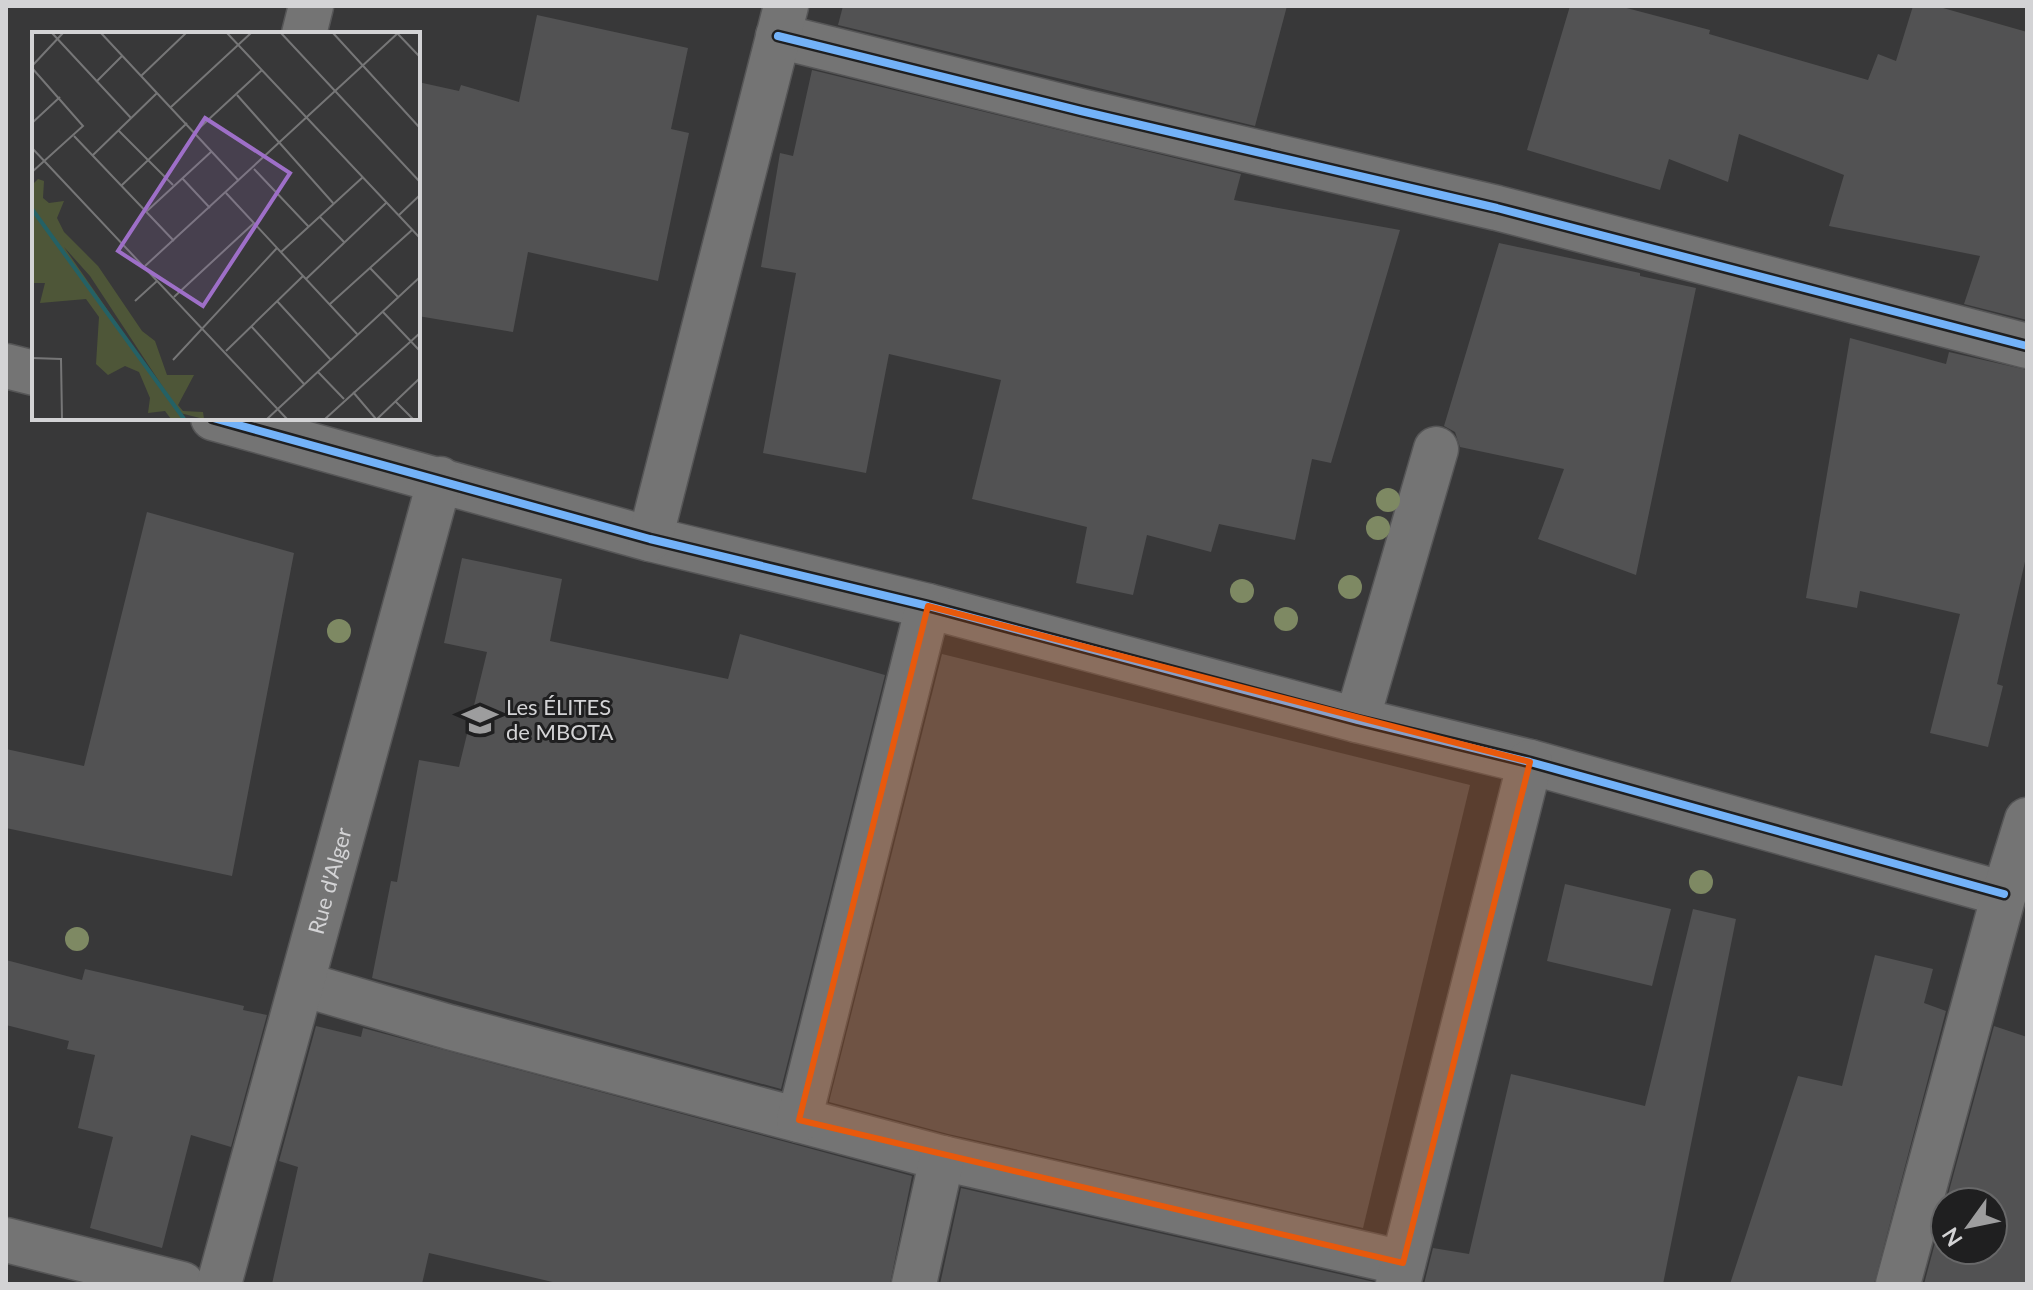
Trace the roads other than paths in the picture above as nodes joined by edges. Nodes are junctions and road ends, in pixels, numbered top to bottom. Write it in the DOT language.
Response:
graph roads {
  1 [pos="311,6"];
  2 [pos="782,21"];
  3 [pos="304,32"];
  4 [pos="2027,346"];
  5 [pos="6,366"];
  6 [pos="32,372"];
  7 [pos="220,420"];
  8 [pos="1436,449"];
  9 [pos="440,479"];
  10 [pos="650,539"];
  11 [pos="928,606"];
  12 [pos="1357,720"];
  13 [pos="1530,762"];
  14 [pos="2027,820"];
  15 [pos="2004,894"];
  16 [pos="302,984"];
  17 [pos="799,1120"];
  18 [pos="942,1158"];
  19 [pos="6,1240"];
  20 [pos="1400,1274"];
  21 [pos="182,1284"];
  22 [pos="219,1284"];
  23 [pos="914,1284"];
  24 [pos="1898,1284"];
  1 -- 3 [label="street"];
  2 -- 4 [label="street"];
  2 -- 10 [label="street"];
  5 -- 6 [label="street"];
  7 -- 9 [label="street"];
  8 -- 12 [label="street"];
  9 -- 10 [label="street"];
  9 -- 16 [label="street, Rue d'Alger"];
  10 -- 11 [label="street"];
  11 -- 12 [label="street"];
  11 -- 17 [label="street"];
  12 -- 13 [label="street"];
  13 -- 15 [label="street"];
  13 -- 20 [label="street"];
  14 -- 15 [label="street"];
  15 -- 24 [label="street"];
  16 -- 17 [label="street"];
  16 -- 22 [label="street, Rue d'Alger"];
  17 -- 18 [label="street"];
  18 -- 20 [label="street"];
  18 -- 23 [label="street"];
  19 -- 21 [label="street"];
}
